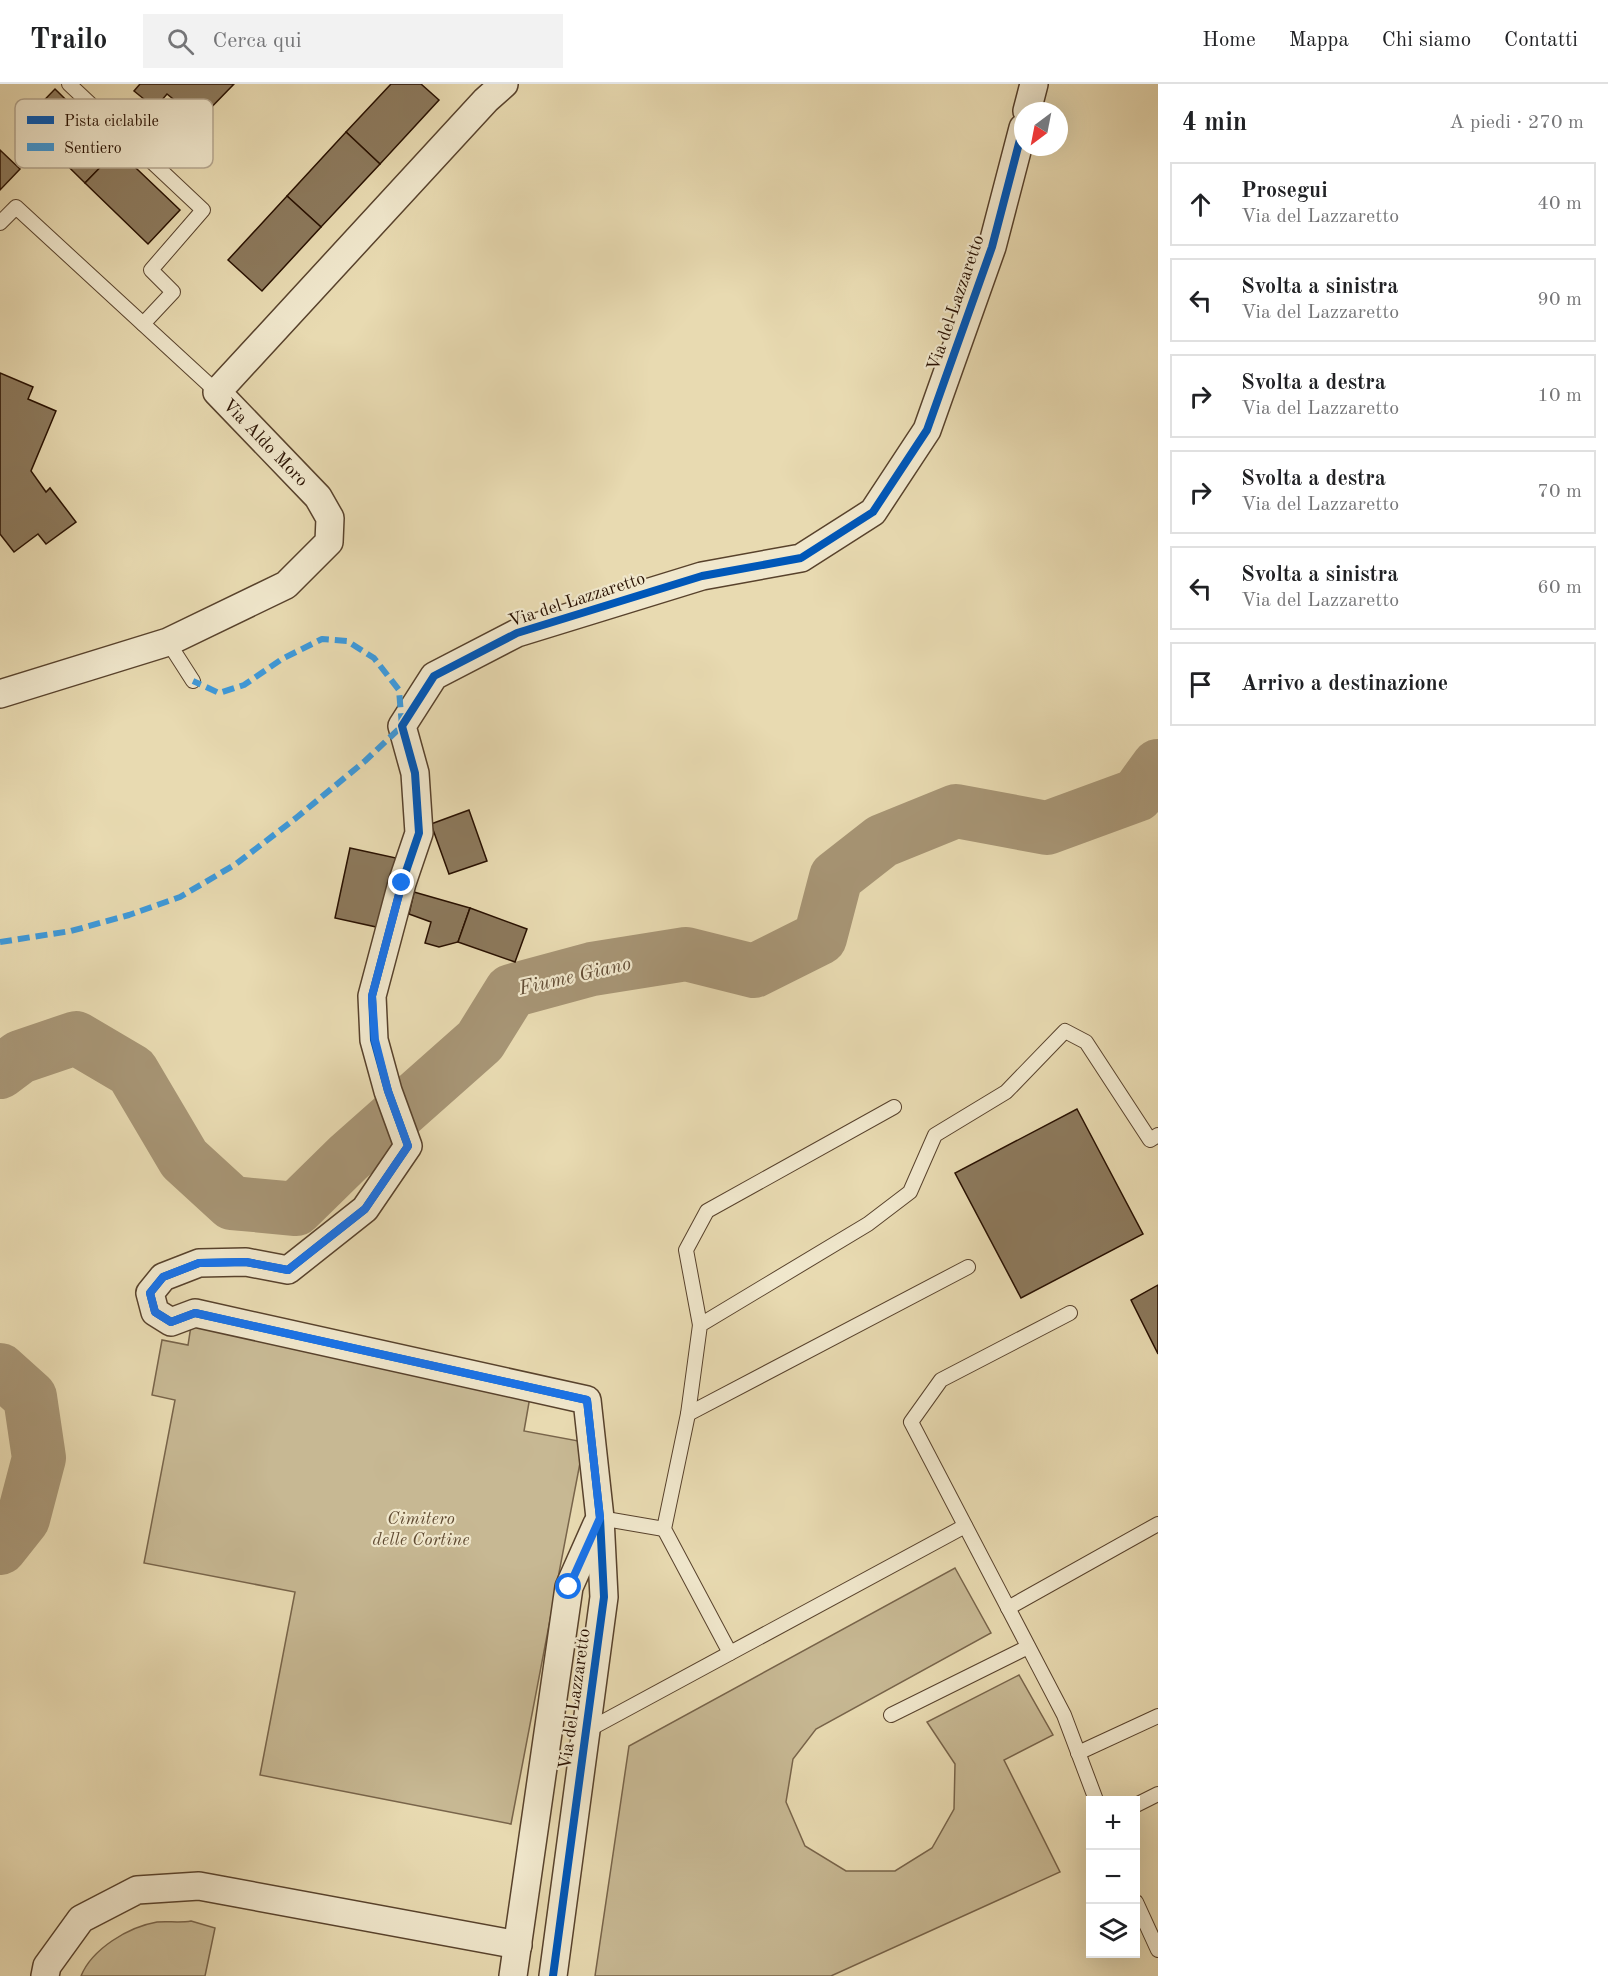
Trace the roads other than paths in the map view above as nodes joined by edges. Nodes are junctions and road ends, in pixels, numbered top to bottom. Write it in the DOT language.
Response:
graph roads {
  1 [pos="69,84"];
  2 [pos="504,84"];
  3 [pos="1034,84"];
  4 [pos="85,99"];
  5 [pos="1030,102"];
  6 [pos="1016,156"];
  7 [pos="158,168"];
  8 [pos="0,223"];
  9 [pos="143,324"];
  10 [pos="217,392"];
  11 [pos="168,642"];
  12 [pos="193,681"];
  13 [pos="0,694"];
  14 [pos="894,1107"];
  15 [pos="1158,1135"];
  16 [pos="968,1268"];
  17 [pos="1071,1313"];
  18 [pos="700,1325"];
  19 [pos="688,1414"];
  20 [pos="600,1518"];
  21 [pos="1158,1524"];
  22 [pos="965,1526"];
  23 [pos="664,1530"];
  24 [pos="1008,1608"];
  25 [pos="1028,1647"];
  26 [pos="730,1653"];
  27 [pos="891,1715"];
  28 [pos="1158,1716"];
  29 [pos="586,1731"];
  30 [pos="1078,1753"];
  31 [pos="1158,1794"];
  32 [pos="1094,1796"];
  33 [pos="1140,1803"];
  34 [pos="1137,1904"];
  35 [pos="518,1945"];
  36 [pos="1158,1950"];
  37 [pos="45,1976"];
  38 [pos="513,1976"];
  39 [pos="553,1976"];
  1 -- 4 [label="lane"];
  2 -- 10 [label="street, Via Aldo Moro"];
  3 -- 5 [label="street"];
  6 -- 20 [label="street, Via del Lazzaretto"];
  7 -- 9 [label="lane"];
  8 -- 9 [label="lane"];
  9 -- 10 [label="lane"];
  10 -- 11 [label="street, Via Aldo Moro"];
  11 -- 12 [label="lane"];
  11 -- 13 [label="street, Via Aldo Moro"];
  14 -- 18 [label="lane"];
  15 -- 18 [label="lane"];
  16 -- 19 [label="lane"];
  17 -- 22 [label="lane"];
  18 -- 19 [label="lane"];
  19 -- 23 [label="lane"];
  20 -- 23 [label="lane"];
  20 -- 29 [label="street, Via del Lazzaretto"];
  20 -- 35 [label="street, Via del Lazzaretto"];
  21 -- 24 [label="lane"];
  22 -- 24 [label="lane"];
  22 -- 26 [label="lane"];
  23 -- 26 [label="lane"];
  24 -- 25 [label="lane"];
  25 -- 27 [label="lane"];
  25 -- 30 [label="lane"];
  26 -- 29 [label="lane"];
  28 -- 30 [label="lane"];
  29 -- 39 [label="street, Via del Lazzaretto"];
  30 -- 32 [label="lane"];
  31 -- 33 [label="lane"];
  34 -- 36 [label="lane"];
  35 -- 37 [label="street"];
  35 -- 38 [label="street, Via del Lazzaretto"];
}
